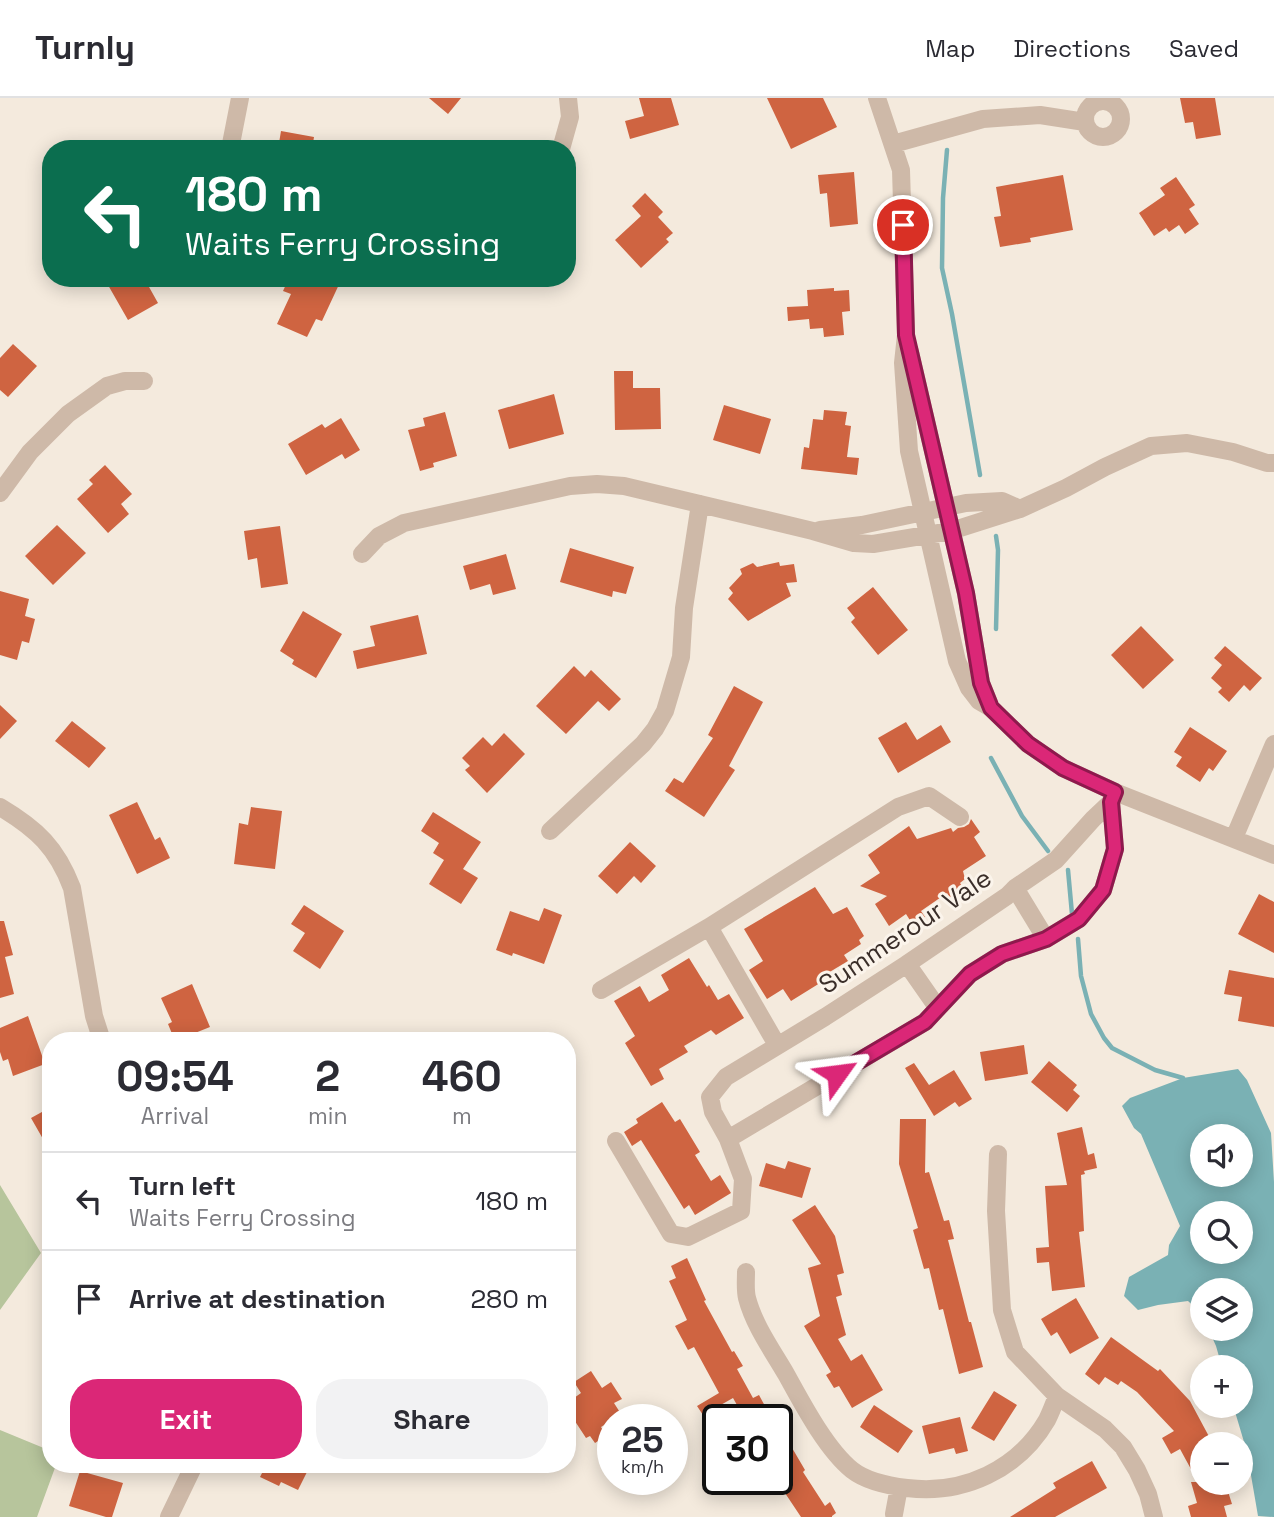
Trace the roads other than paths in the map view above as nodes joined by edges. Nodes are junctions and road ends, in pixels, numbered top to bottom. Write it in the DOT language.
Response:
graph roads {
  1 [pos="240,98"];
  2 [pos="568,98"];
  3 [pos="877,98"];
  4 [pos="1085,122"];
  5 [pos="232,140"];
  6 [pos="564,140"];
  7 [pos="893,144"];
  8 [pos="906,335"];
  9 [pos="144,381"];
  10 [pos="1274,463"];
  11 [pos="0,493"];
  12 [pos="700,504"];
  13 [pos="946,506"];
  14 [pos="1020,509"];
  15 [pos="922,512"];
  16 [pos="813,531"];
  17 [pos="951,531"];
  18 [pos="928,535"];
  19 [pos="362,554"];
  20 [pos="991,708"];
  21 [pos="1274,744"];
  22 [pos="1113,797"];
  23 [pos="0,807"];
  24 [pos="960,817"];
  25 [pos="550,831"];
  26 [pos="1234,838"];
  27 [pos="1274,855"];
  28 [pos="1015,888"];
  29 [pos="709,928"];
  30 [pos="1046,939"];
  31 [pos="907,964"];
  32 [pos="601,989"];
  33 [pos="937,1007"];
  34 [pos="99,1032"];
  35 [pos="777,1045"];
  36 [pos="728,1139"];
  37 [pos="616,1141"];
  38 [pos="998,1154"];
  39 [pos="746,1272"];
  40 [pos="1057,1396"];
  41 [pos="190,1473"];
  42 [pos="899,1488"];
  43 [pos="894,1514"];
  44 [pos="169,1517"];
  45 [pos="1154,1517"];
  1 -- 5 [label="street"];
  2 -- 6 [label="street"];
  3 -- 7 [label="street"];
  4 -- 7 [label="street"];
  7 -- 8 [label="street"];
  8 -- 13 [label="street"];
  8 -- 15 [label="street"];
  9 -- 11 [label="street"];
  10 -- 14 [label="street"];
  12 -- 16 [label="street"];
  12 -- 19 [label="street"];
  12 -- 25 [label="street"];
  13 -- 14 [label="street"];
  13 -- 15 [label="street"];
  13 -- 17 [label="street"];
  14 -- 17 [label="street"];
  15 -- 16 [label="street"];
  15 -- 18 [label="street"];
  16 -- 18 [label="street"];
  17 -- 18 [label="street"];
  17 -- 20 [label="street"];
  18 -- 20 [label="street"];
  20 -- 22 [label="street"];
  21 -- 26 [label="street"];
  22 -- 26 [label="street"];
  22 -- 28 [label="street, Summerour Vale"];
  22 -- 30 [label="street"];
  23 -- 34 [label="street"];
  24 -- 29 [label="street"];
  26 -- 27 [label="street"];
  28 -- 30 [label="street"];
  28 -- 31 [label="street, Summerour Vale"];
  29 -- 32 [label="street"];
  29 -- 35 [label="street"];
  30 -- 33 [label="street"];
  31 -- 33 [label="street"];
  31 -- 35 [label="street, Summerour Vale"];
  33 -- 36 [label="street"];
  35 -- 36 [label="street, Summerour Vale"];
  36 -- 37 [label="street"];
  38 -- 40 [label="street"];
  39 -- 42 [label="street"];
  40 -- 42 [label="street"];
  40 -- 45 [label="street"];
  41 -- 44 [label="street"];
  42 -- 43 [label="street"];
}
